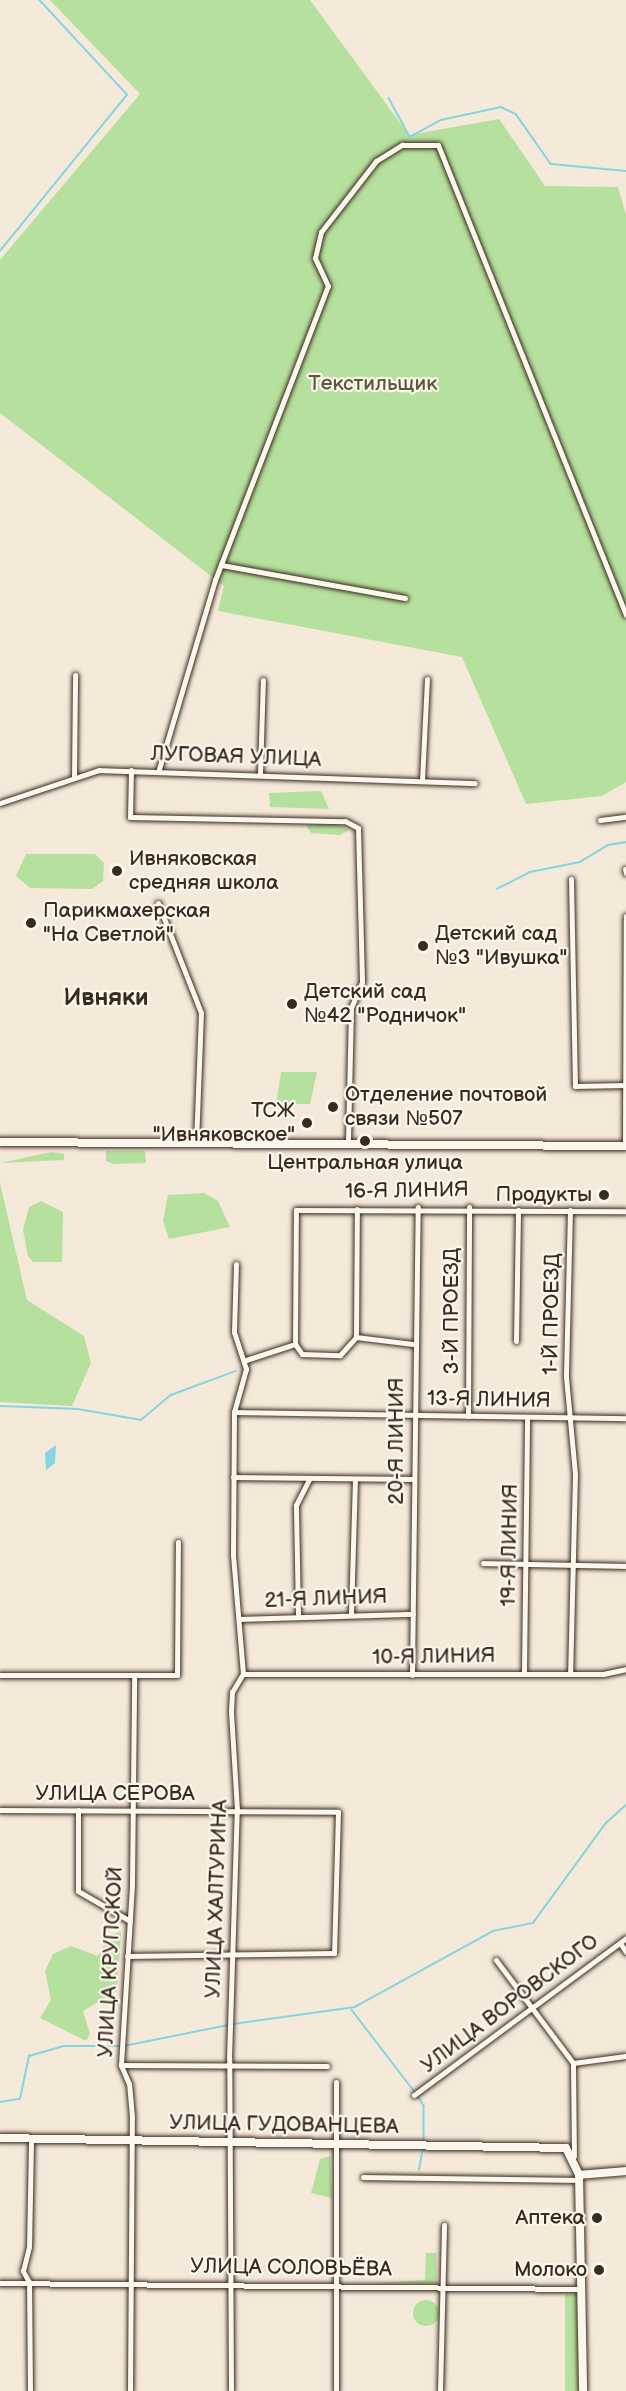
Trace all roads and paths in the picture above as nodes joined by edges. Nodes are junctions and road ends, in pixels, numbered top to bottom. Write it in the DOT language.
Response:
graph roads {
  1 [pos="221,565"];
  2 [pos="405,598"];
  3 [pos="626,615"];
  4 [pos="75,675"];
  5 [pos="427,679"];
  6 [pos="262,680"];
  7 [pos="131,770"];
  8 [pos="159,770"];
  9 [pos="260,773"];
  10 [pos="74,778"];
  11 [pos="422,781"];
  12 [pos="475,783"];
  13 [pos="0,803"];
  14 [pos="626,817"];
  15 [pos="600,820"];
  16 [pos="572,879"];
  17 [pos="158,903"];
  18 [pos="626,916"];
  19 [pos="626,946"];
  20 [pos="625,1084"];
  21 [pos="196,1141"];
  22 [pos="0,1142"];
  23 [pos="348,1144"];
  24 [pos="626,1146"];
  25 [pos="418,1207"];
  26 [pos="469,1207"];
  27 [pos="357,1209"];
  28 [pos="518,1210"];
  29 [pos="570,1210"];
  30 [pos="626,1211"];
  31 [pos="236,1264"];
  32 [pos="356,1337"];
  33 [pos="516,1341"];
  34 [pos="295,1344"];
  35 [pos="413,1344"];
  36 [pos="246,1360"];
  37 [pos="234,1412"];
  38 [pos="413,1416"];
  39 [pos="468,1416"];
  40 [pos="527,1417"];
  41 [pos="570,1418"];
  42 [pos="626,1418"];
  43 [pos="233,1478"];
  44 [pos="309,1479"];
  45 [pos="355,1479"];
  46 [pos="412,1479"];
  47 [pos="178,1542"];
  48 [pos="483,1563"];
  49 [pos="527,1563"];
  50 [pos="572,1564"];
  51 [pos="626,1566"];
  52 [pos="351,1613"];
  53 [pos="298,1614"];
  54 [pos="412,1614"];
  55 [pos="240,1619"];
  56 [pos="626,1669"];
  57 [pos="524,1672"];
  58 [pos="570,1673"];
  59 [pos="243,1674"];
  60 [pos="412,1674"];
  61 [pos="0,1675"];
  62 [pos="134,1677"];
  63 [pos="0,1810"];
  64 [pos="78,1810"];
  65 [pos="133,1810"];
  66 [pos="237,1810"];
  67 [pos="130,1922"];
  68 [pos="626,1938"];
  69 [pos="620,1943"];
  70 [pos="626,1952"];
  71 [pos="232,1953"];
  72 [pos="127,1956"];
  73 [pos="495,1960"];
  74 [pos="532,2007"];
  75 [pos="626,2056"];
  76 [pos="573,2063"];
  77 [pos="121,2065"];
  78 [pos="229,2065"];
  79 [pos="327,2066"];
  80 [pos="336,2082"];
  81 [pos="414,2095"];
  82 [pos="0,2138"];
  83 [pos="31,2138"];
  84 [pos="132,2140"];
  85 [pos="232,2142"];
  86 [pos="336,2145"];
  87 [pos="574,2156"];
  88 [pos="626,2171"];
  89 [pos="363,2177"];
  90 [pos="579,2177"];
  91 [pos="444,2226"];
  92 [pos="29,2282"];
  93 [pos="0,2283"];
  94 [pos="131,2283"];
  95 [pos="232,2283"];
  96 [pos="334,2284"];
  97 [pos="442,2287"];
  98 [pos="582,2289"];
  99 [pos="30,2391"];
  100 [pos="130,2391"];
  101 [pos="231,2391"];
  102 [pos="336,2391"];
  103 [pos="440,2391"];
  104 [pos="583,2391"];
  1 -- 2 [label="street"];
  1 -- 3 [label="street"];
  1 -- 8 [label="street"];
  4 -- 10 [label="street"];
  5 -- 11 [label="street"];
  6 -- 9 [label="street"];
  7 -- 8 [label="street, ЛУГОВАЯ УЛИЦА"];
  7 -- 10 [label="street, ЛУГОВАЯ УЛИЦА"];
  7 -- 23 [label="street"];
  8 -- 9 [label="street, ЛУГОВАЯ УЛИЦА"];
  9 -- 11 [label="street, ЛУГОВАЯ УЛИЦА"];
  10 -- 13 [label="street, ЛУГОВАЯ УЛИЦА"];
  11 -- 12 [label="street, ЛУГОВАЯ УЛИЦА"];
  14 -- 15 [label="street"];
  16 -- 20 [label="street"];
  17 -- 21 [label="street"];
  18 -- 19 [label="street"];
  19 -- 20 [label="street"];
  20 -- 24 [label="street"];
  21 -- 22 [label="street"];
  21 -- 23 [label="street"];
  23 -- 24 [label="street"];
  25 -- 26 [label="street, 16-Я ЛИНИЯ"];
  25 -- 27 [label="street, 16-Я ЛИНИЯ"];
  25 -- 35 [label="street, 20-Я ЛИНИЯ"];
  26 -- 28 [label="street, 16-Я ЛИНИЯ"];
  26 -- 39 [label="street, 3-Й ПРОЕЗД"];
  27 -- 32 [label="street"];
  27 -- 34 [label="street, 16-Я ЛИНИЯ"];
  28 -- 29 [label="street, 16-Я ЛИНИЯ"];
  28 -- 33 [label="street"];
  29 -- 30 [label="street, 16-Я ЛИНИЯ"];
  29 -- 41 [label="street, 1-Й ПРОЕЗД"];
  31 -- 36 [label="street"];
  32 -- 34 [label="street"];
  32 -- 35 [label="street"];
  34 -- 36 [label="street"];
  35 -- 38 [label="street, 20-Я ЛИНИЯ"];
  36 -- 37 [label="street, УЛИЦА ХАЛТУРИНА"];
  37 -- 38 [label="street, 13-Я ЛИНИЯ"];
  37 -- 43 [label="street, УЛИЦА ХАЛТУРИНА"];
  38 -- 39 [label="street, 13-Я ЛИНИЯ"];
  38 -- 46 [label="street, 20-Я ЛИНИЯ"];
  39 -- 40 [label="street, 13-Я ЛИНИЯ"];
  40 -- 41 [label="street, 13-Я ЛИНИЯ"];
  40 -- 49 [label="street, 19-Я ЛИНИЯ"];
  41 -- 42 [label="street, 13-Я ЛИНИЯ"];
  41 -- 50 [label="street, 1-Й ПРОЕЗД"];
  43 -- 44 [label="street"];
  43 -- 55 [label="street, УЛИЦА ХАЛТУРИНА"];
  44 -- 45 [label="street"];
  44 -- 53 [label="street"];
  45 -- 46 [label="street"];
  45 -- 52 [label="street"];
  46 -- 54 [label="street, 20-Я ЛИНИЯ"];
  47 -- 62 [label="street"];
  48 -- 49 [label="street"];
  49 -- 50 [label="street"];
  49 -- 57 [label="street, 19-Я ЛИНИЯ"];
  50 -- 51 [label="street"];
  50 -- 58 [label="street, 1-Й ПРОЕЗД"];
  52 -- 53 [label="street, 21-Я ЛИНИЯ"];
  52 -- 54 [label="street, 21-Я ЛИНИЯ"];
  53 -- 55 [label="street, 21-Я ЛИНИЯ"];
  54 -- 60 [label="street, 20-Я ЛИНИЯ"];
  55 -- 59 [label="street, УЛИЦА ХАЛТУРИНА"];
  56 -- 58 [label="street, 10-Я ЛИНИЯ"];
  57 -- 58 [label="street, 10-Я ЛИНИЯ"];
  57 -- 60 [label="street, 10-Я ЛИНИЯ"];
  59 -- 60 [label="street, 10-Я ЛИНИЯ"];
  59 -- 66 [label="street, УЛИЦА ХАЛТУРИНА"];
  61 -- 62 [label="street"];
  62 -- 65 [label="street, УЛИЦА КРУПСКОЙ"];
  63 -- 64 [label="street, УЛИЦА СЕРОВА"];
  64 -- 65 [label="street, УЛИЦА СЕРОВА"];
  64 -- 67 [label="street"];
  65 -- 66 [label="street, УЛИЦА СЕРОВА"];
  65 -- 67 [label="street, УЛИЦА КРУПСКОЙ"];
  66 -- 71 [label="street, УЛИЦА ХАЛТУРИНА"];
  66 -- 71 [label="street, УЛИЦА СЕРОВА"];
  67 -- 72 [label="street, УЛИЦА КРУПСКОЙ"];
  68 -- 69 [label="street, УЛИЦА ВОРОВСКОГО"];
  69 -- 70 [label="street"];
  69 -- 74 [label="street, УЛИЦА ВОРОВСКОГО"];
  71 -- 72 [label="street"];
  71 -- 78 [label="street, УЛИЦА ХАЛТУРИНА"];
  72 -- 77 [label="street, УЛИЦА КРУПСКОЙ"];
  73 -- 74 [label="street"];
  74 -- 76 [label="street"];
  74 -- 81 [label="street, УЛИЦА ВОРОВСКОГО"];
  75 -- 76 [label="street"];
  76 -- 87 [label="street"];
  77 -- 78 [label="street"];
  77 -- 84 [label="street, УЛИЦА КРУПСКОЙ"];
  78 -- 79 [label="street"];
  78 -- 85 [label="street, УЛИЦА ХАЛТУРИНА"];
  80 -- 86 [label="street"];
  82 -- 83 [label="street, УЛИЦА ГУДОВАНЦЕВА"];
  83 -- 84 [label="street, УЛИЦА ГУДОВАНЦЕВА"];
  83 -- 92 [label="street"];
  84 -- 85 [label="street, УЛИЦА ГУДОВАНЦЕВА"];
  84 -- 94 [label="street, УЛИЦА КРУПСКОЙ"];
  85 -- 86 [label="street, УЛИЦА ГУДОВАНЦЕВА"];
  85 -- 95 [label="street, УЛИЦА ХАЛТУРИНА"];
  86 -- 87 [label="street, УЛИЦА ГУДОВАНЦЕВА"];
  86 -- 96 [label="street"];
  87 -- 90 [label="street"];
  88 -- 90 [label="street"];
  89 -- 90 [label="street"];
  90 -- 98 [label="street"];
  91 -- 97 [label="street"];
  92 -- 93 [label="street, УЛИЦА СОЛОВЬЁВА"];
  92 -- 94 [label="street, УЛИЦА СОЛОВЬЁВА"];
  92 -- 99 [label="street"];
  94 -- 95 [label="street, УЛИЦА СОЛОВЬЁВА"];
  94 -- 100 [label="street, УЛИЦА КРУПСКОЙ"];
  95 -- 96 [label="street, УЛИЦА СОЛОВЬЁВА"];
  95 -- 101 [label="street, УЛИЦА ХАЛТУРИНА"];
  96 -- 97 [label="street, УЛИЦА СОЛОВЬЁВА"];
  96 -- 102 [label="street"];
  97 -- 98 [label="street, УЛИЦА СОЛОВЬЁВА"];
  97 -- 103 [label="street"];
  98 -- 104 [label="street"];
}
